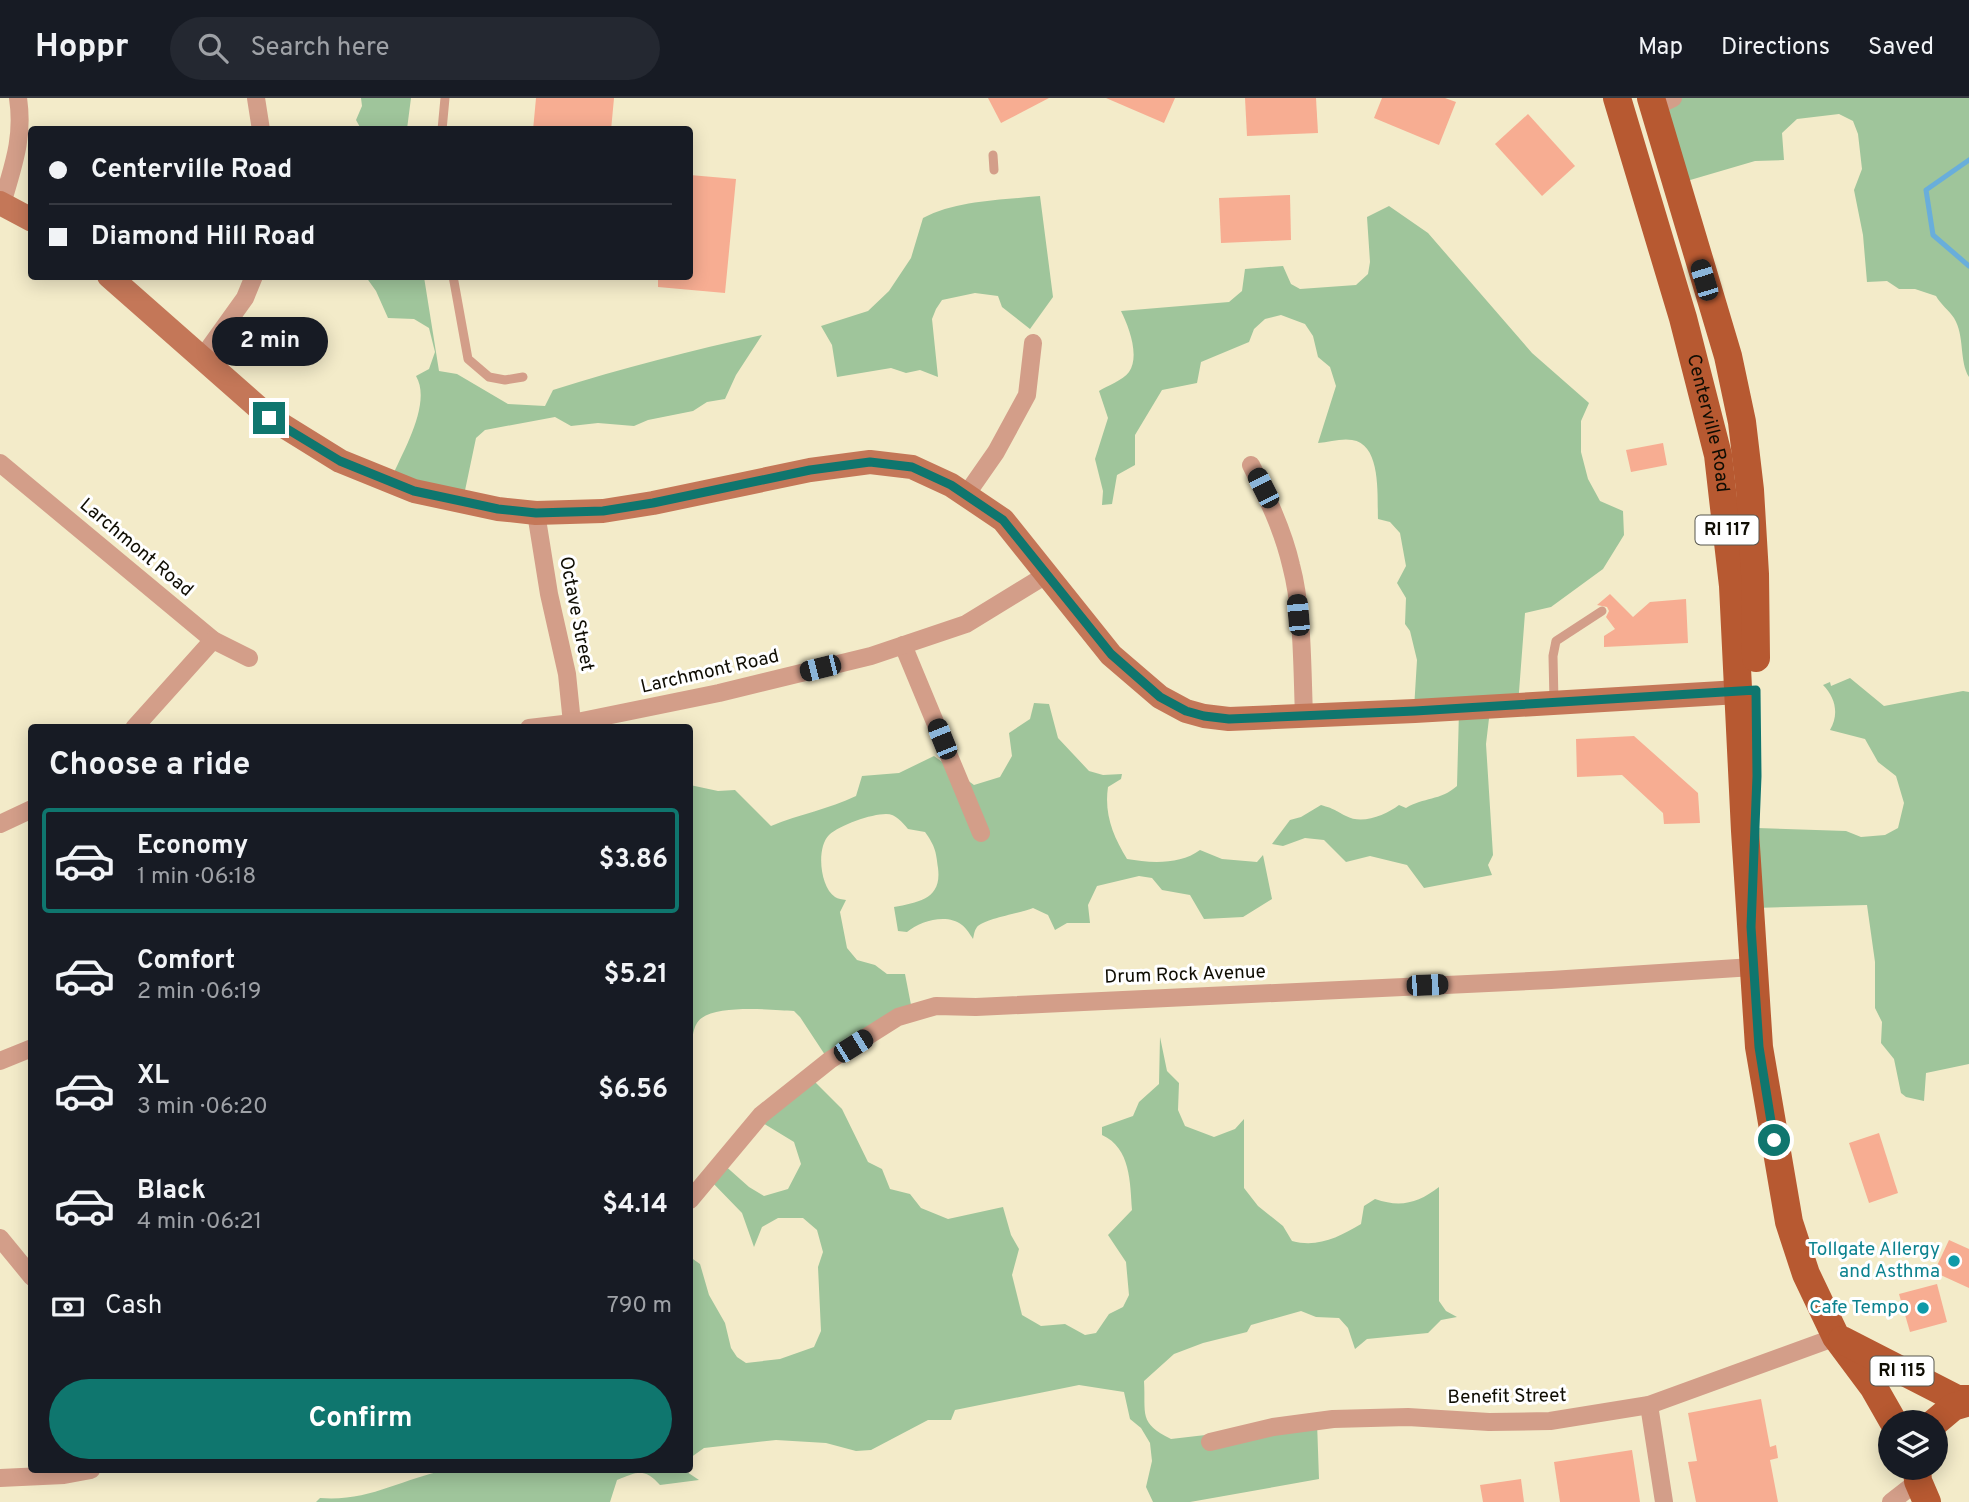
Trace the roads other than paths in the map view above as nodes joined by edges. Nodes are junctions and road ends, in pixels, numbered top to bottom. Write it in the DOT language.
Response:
graph roads {
  1 [pos="18,98"];
  2 [pos="256,98"];
  3 [pos="444,98"];
  4 [pos="1617,98"];
  5 [pos="1659,101"];
  6 [pos="260,126"];
  7 [pos="442,126"];
  8 [pos="993,155"];
  9 [pos="994,170"];
  10 [pos="1,203"];
  11 [pos="28,217"];
  12 [pos="114,280"];
  13 [pos="252,280"];
  14 [pos="454,280"];
  15 [pos="1032,343"];
  16 [pos="1724,343"];
  17 [pos="1689,344"];
  18 [pos="202,358"];
  19 [pos="1696,372"];
  20 [pos="523,377"];
  21 [pos="0,463"];
  22 [pos="1251,465"];
  23 [pos="966,495"];
  24 [pos="536,513"];
  25 [pos="1046,575"];
  26 [pos="1602,611"];
  27 [pos="213,640"];
  28 [pos="903,645"];
  29 [pos="249,658"];
  30 [pos="1747,691"];
  31 [pos="1554,703"];
  32 [pos="1304,715"];
  33 [pos="572,723"];
  34 [pos="138,724"];
  35 [pos="563,724"];
  36 [pos="28,811"];
  37 [pos="0,824"];
  38 [pos="981,833"];
  39 [pos="1754,967"];
  40 [pos="28,1050"];
  41 [pos="0,1061"];
  42 [pos="693,1196"];
  43 [pos="0,1238"];
  44 [pos="28,1272"];
  45 [pos="1836,1337"];
  46 [pos="1969,1401"];
  47 [pos="1649,1405"];
  48 [pos="1887,1410"];
  49 [pos="1948,1411"];
  50 [pos="1210,1442"];
  51 [pos="75,1473"];
  52 [pos="0,1478"];
  53 [pos="1921,1484"];
  54 [pos="1664,1502"];
  55 [pos="1891,1502"];
  1 -- 10 [label="street"];
  2 -- 6 [label="street"];
  3 -- 7 [label="lane"];
  4 -- 17 [label="main road, Centerville Road / RI 117"];
  5 -- 16 [label="main road, Centerville Road / RI 117"];
  8 -- 9 [label="lane"];
  10 -- 11 [label="street"];
  12 -- 18 [label="street"];
  13 -- 18 [label="street"];
  14 -- 20 [label="lane"];
  15 -- 23 [label="street"];
  16 -- 17 [label="main road"];
  16 -- 19 [label="main road"];
  16 -- 30 [label="main road, Centerville Road / RI 117"];
  17 -- 19 [label="main road, Centerville Road / RI 117"];
  18 -- 24 [label="street"];
  19 -- 30 [label="main road, Centerville Road / RI 117"];
  21 -- 27 [label="street, Larchmont Road"];
  22 -- 32 [label="street"];
  23 -- 24 [label="street"];
  23 -- 25 [label="street"];
  24 -- 33 [label="street, Octave Street"];
  25 -- 28 [label="street, Larchmont Road"];
  25 -- 32 [label="street"];
  26 -- 31 [label="lane"];
  27 -- 29 [label="street, Larchmont Road"];
  27 -- 34 [label="street"];
  28 -- 33 [label="street, Larchmont Road"];
  28 -- 38 [label="street"];
  30 -- 31 [label="street"];
  30 -- 39 [label="main road, Centerville Road / RI 117"];
  31 -- 32 [label="street"];
  33 -- 35 [label="street, Larchmont Road"];
  36 -- 37 [label="street"];
  39 -- 42 [label="street, Drum Rock Avenue"];
  39 -- 45 [label="main road, Centerville Road / RI 117"];
  40 -- 41 [label="street"];
  43 -- 44 [label="street"];
  45 -- 46 [label="main road, RI 115"];
  45 -- 47 [label="street, Benefit Street"];
  45 -- 48 [label="main road, Centerville Road / RI 117"];
  46 -- 49 [label="main road"];
  47 -- 50 [label="street, Benefit Street"];
  47 -- 54 [label="street"];
  51 -- 52 [label="street"];
  53 -- 55 [label="street"];
}
